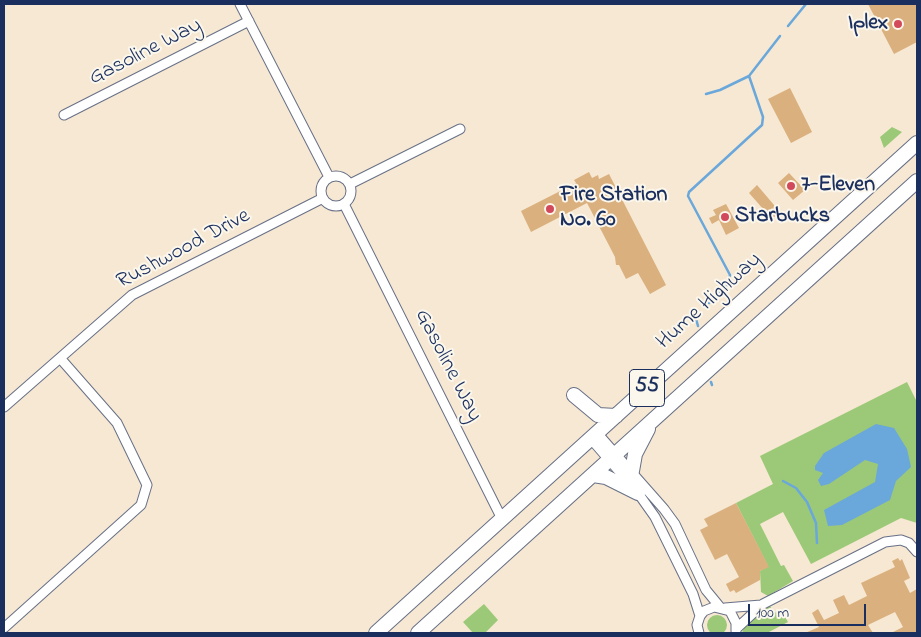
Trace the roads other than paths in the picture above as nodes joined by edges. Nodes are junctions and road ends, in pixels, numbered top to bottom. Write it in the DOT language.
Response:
graph roads {
  1 [pos="240,4"];
  2 [pos="249,21"];
  3 [pos="64,116"];
  4 [pos="460,129"];
  5 [pos="917,143"];
  6 [pos="329,177"];
  7 [pos="917,181"];
  8 [pos="350,184"];
  9 [pos="323,198"];
  10 [pos="344,204"];
  11 [pos="60,358"];
  12 [pos="574,395"];
  13 [pos="4,407"];
  14 [pos="616,416"];
  15 [pos="650,423"];
  16 [pos="594,436"];
  17 [pos="613,457"];
  18 [pos="632,470"];
  19 [pos="593,475"];
  20 [pos="638,494"];
  21 [pos="502,519"];
  22 [pos="917,552"];
  23 [pos="763,604"];
  24 [pos="722,607"];
  25 [pos="699,618"];
  26 [pos="4,628"];
  27 [pos="736,631"];
  28 [pos="376,633"];
  29 [pos="418,633"];
  30 [pos="689,633"];
  31 [pos="699,633"];
  1 -- 2 [label="street"];
  2 -- 3 [label="street, Gasoline Way"];
  2 -- 6 [label="street"];
  4 -- 8 [label="street"];
  5 -- 14 [label="highway, Hume Highway / 55"];
  6 -- 8 [label="street"];
  6 -- 9 [label="street"];
  7 -- 15 [label="highway, 55"];
  8 -- 10 [label="street"];
  9 -- 10 [label="street"];
  9 -- 11 [label="street, Rushwood Drive"];
  10 -- 21 [label="street, Gasoline Way"];
  11 -- 13 [label="street, Rushwood Drive"];
  11 -- 26 [label="street"];
  12 -- 14 [label="highway"];
  14 -- 16 [label="highway, Hume Highway / 55"];
  15 -- 17 [label="highway, 55"];
  15 -- 18 [label="highway"];
  16 -- 17 [label="street"];
  16 -- 21 [label="highway, Hume Highway / 55"];
  17 -- 18 [label="street"];
  17 -- 19 [label="highway, 55"];
  17 -- 20 [label="street"];
  18 -- 24 [label="street"];
  19 -- 20 [label="highway"];
  19 -- 29 [label="highway, 55"];
  20 -- 25 [label="street"];
  21 -- 28 [label="highway, Hume Highway / 55"];
  22 -- 23 [label="street"];
  23 -- 24 [label="street"];
  23 -- 27 [label="street"];
  24 -- 25 [label="street"];
  24 -- 27 [label="street"];
  25 -- 30 [label="street"];
  25 -- 31 [label="street"];
}
